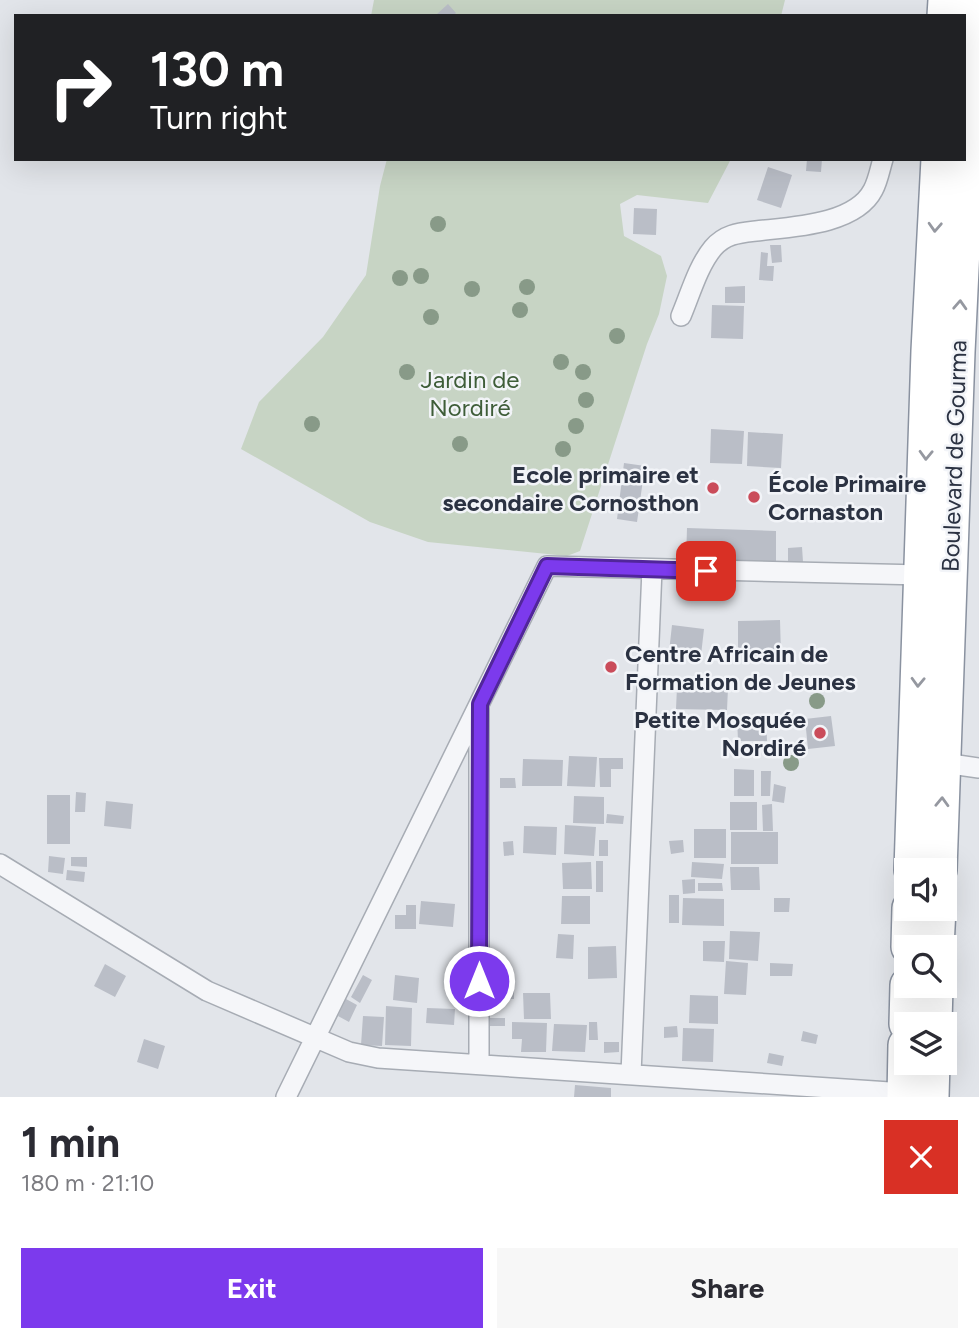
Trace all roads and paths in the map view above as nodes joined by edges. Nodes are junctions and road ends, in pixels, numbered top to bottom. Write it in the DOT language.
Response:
graph roads {
  1 [pos="974,0"];
  2 [pos="882,161"];
  3 [pos="939,161"];
  4 [pos="681,316"];
  5 [pos="652,569"];
  6 [pos="922,575"];
  7 [pos="480,704"];
  8 [pos="944,763"];
  9 [pos="979,768"];
  10 [pos="912,858"];
  11 [pos="940,858"];
  12 [pos="0,864"];
  13 [pos="315,1037"];
  14 [pos="479,1064"];
  15 [pos="631,1073"];
  16 [pos="911,1075"];
  17 [pos="925,1075"];
  18 [pos="914,1096"];
  19 [pos="286,1097"];
  8 -- 1 [label="highway, Boulevard de Gourma, one-way"];
  2 -- 4 [label="street"];
  3 -- 6 [label="highway, Boulevard de Gourma, one-way"];
  5 -- 6 [label="street"];
  5 -- 7 [label="street"];
  5 -- 15 [label="street"];
  6 -- 10 [label="highway, Boulevard de Gourma, one-way"];
  7 -- 13 [label="street"];
  7 -- 14 [label="street"];
  8 -- 9 [label="street"];
  11 -- 8 [label="highway, Boulevard de Gourma, one-way"];
  12 -- 13 [label="street"];
  13 -- 14 [label="street"];
  13 -- 19 [label="street"];
  14 -- 15 [label="street"];
  15 -- 18 [label="street"];
  16 -- 18 [label="highway"];
  17 -- 18 [label="highway"];
}
